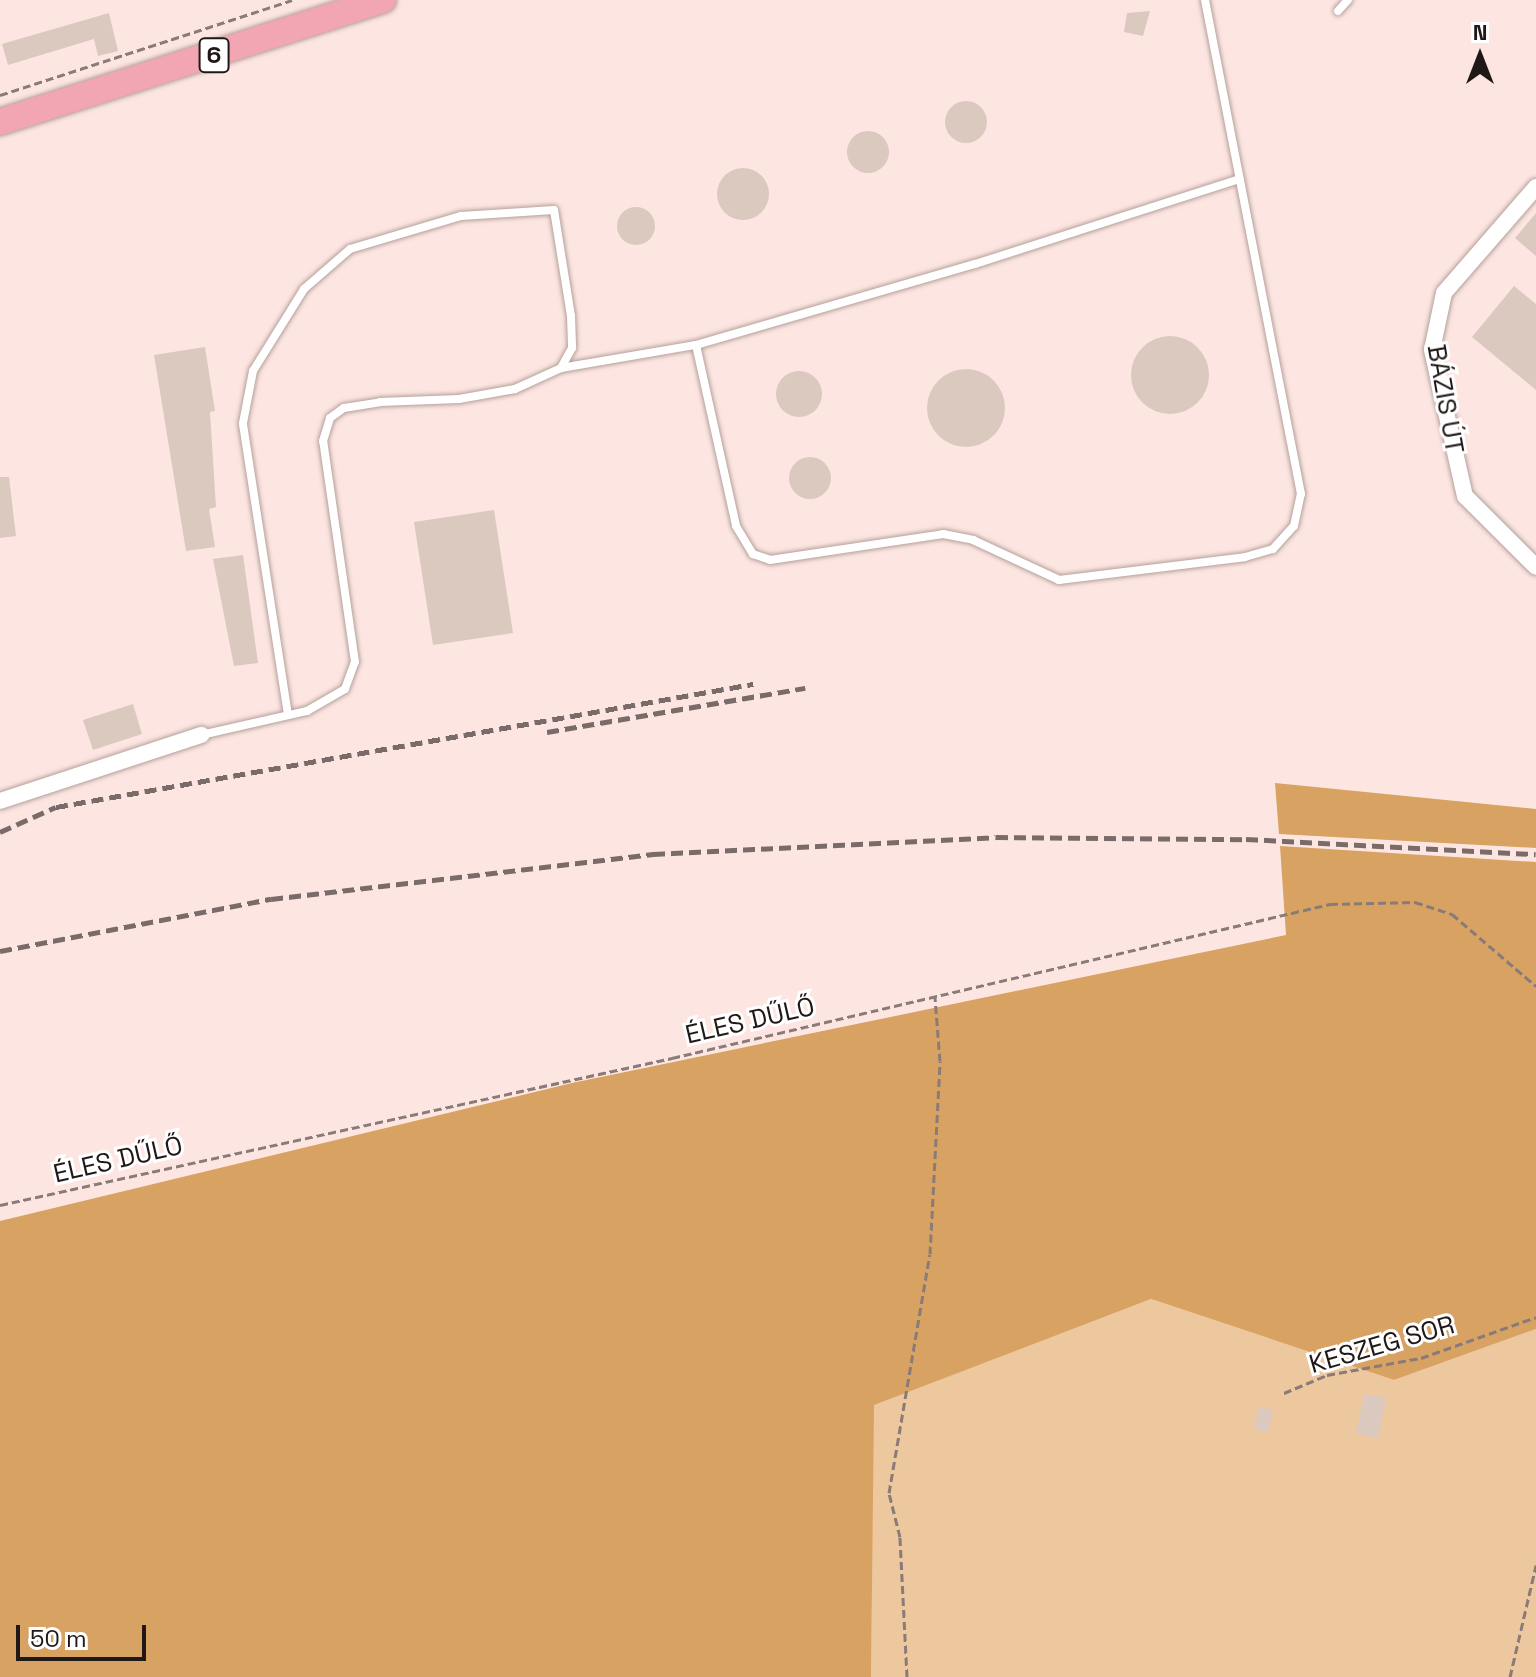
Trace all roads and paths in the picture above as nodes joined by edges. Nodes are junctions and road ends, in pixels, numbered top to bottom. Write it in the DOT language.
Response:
graph roads {
  1 [pos="292,0"];
  2 [pos="383,0"];
  3 [pos="1205,0"];
  4 [pos="1348,0"];
  5 [pos="1338,11"];
  6 [pos="0,95"];
  7 [pos="0,122"];
  8 [pos="1240,179"];
  9 [pos="1536,187"];
  10 [pos="696,345"];
  11 [pos="561,368"];
  12 [pos="1536,567"];
  13 [pos="288,715"];
  14 [pos="201,735"];
  15 [pos="0,801"];
  16 [pos="1536,986"];
  17 [pos="935,997"];
  18 [pos="0,1205"];
  19 [pos="1536,1317"];
  20 [pos="1284,1393"];
  21 [pos="1536,1565"];
  22 [pos="907,1677"];
  23 [pos="1510,1677"];
  1 -- 6 [label="path"];
  2 -- 7 [label="main road, 6"];
  3 -- 8 [label="lane"];
  4 -- 5 [label="lane"];
  8 -- 10 [label="lane"];
  8 -- 10 [label="lane"];
  9 -- 12 [label="street, BÁZIS ÚT"];
  10 -- 11 [label="lane"];
  11 -- 13 [label="lane"];
  11 -- 13 [label="lane"];
  13 -- 14 [label="lane"];
  14 -- 15 [label="street"];
  16 -- 17 [label="path, ÉLES DŰLŐ"];
  17 -- 18 [label="path, ÉLES DŰLŐ"];
  17 -- 22 [label="path"];
  19 -- 20 [label="path, KESZEG SOR"];
  21 -- 23 [label="path"];
}
